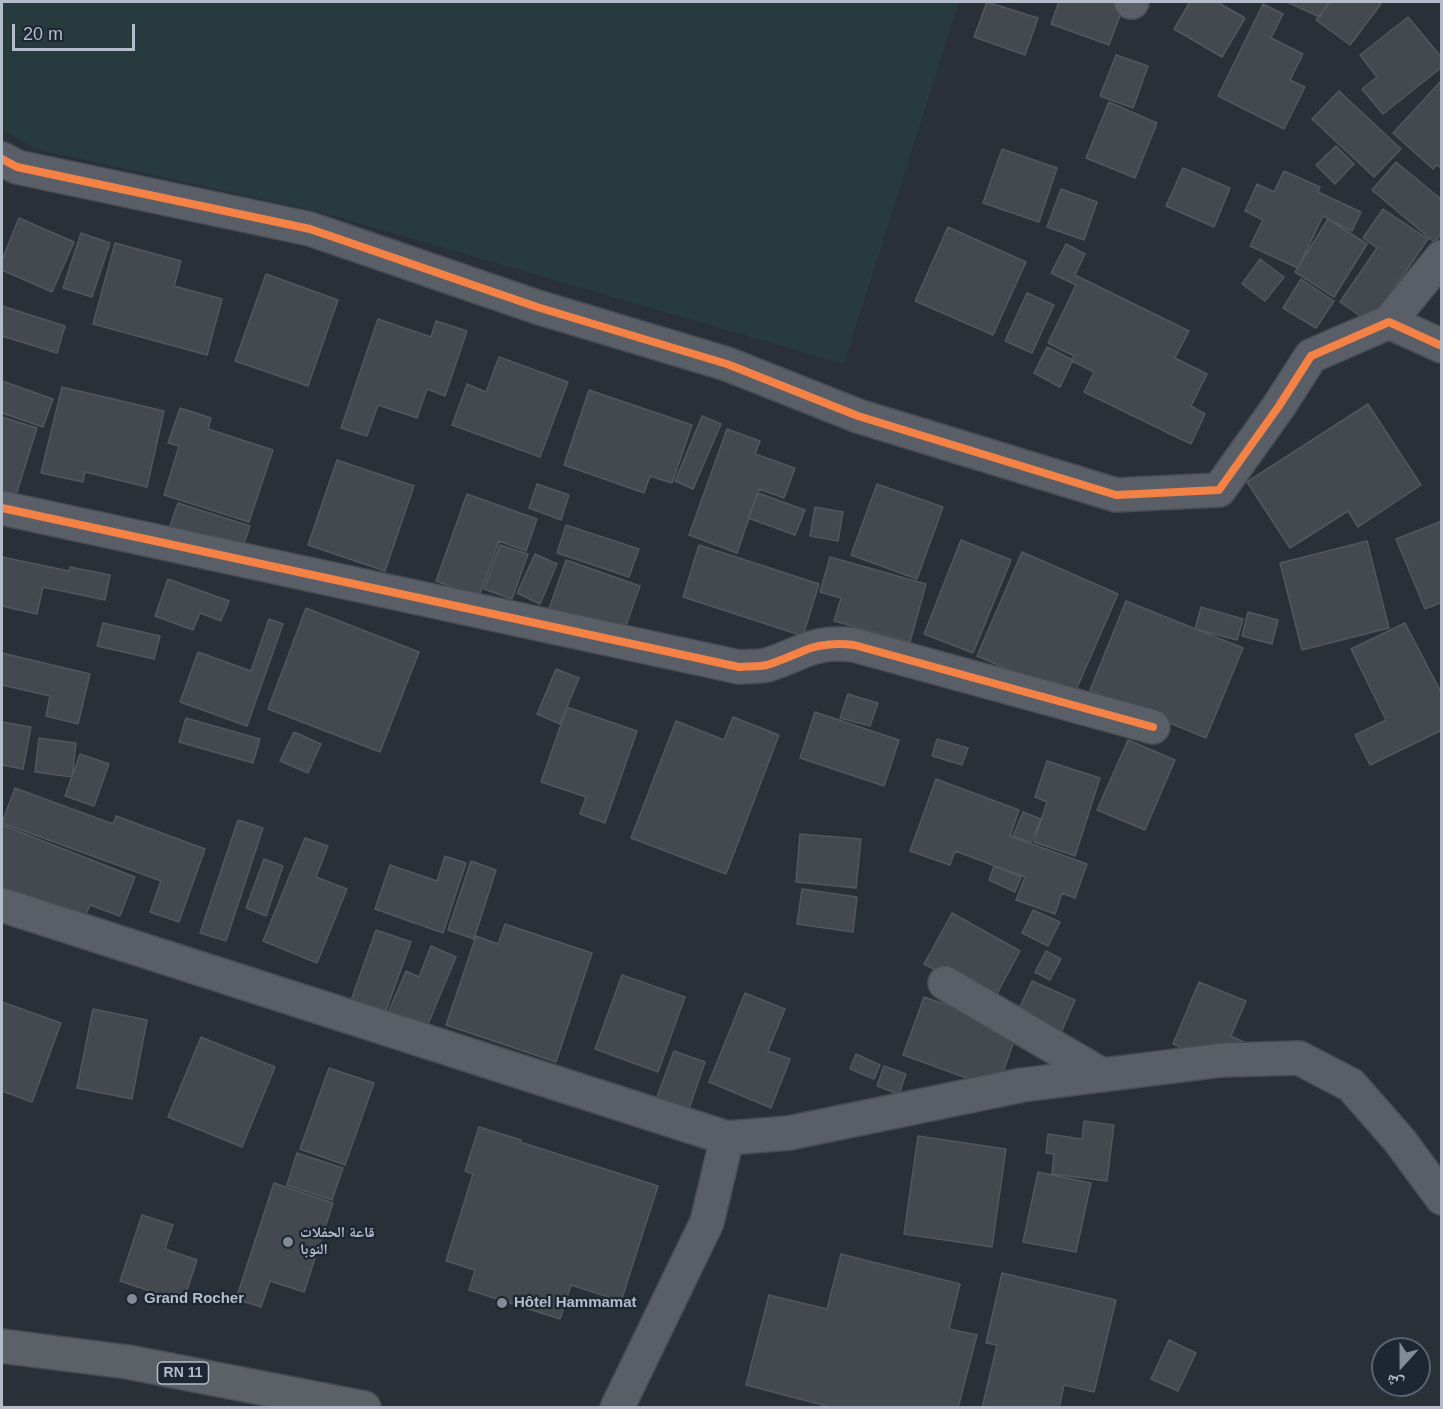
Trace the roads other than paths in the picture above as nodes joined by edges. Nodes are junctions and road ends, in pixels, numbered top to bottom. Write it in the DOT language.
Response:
graph roads {
  1 [pos="2,159"];
  2 [pos="1442,257"];
  3 [pos="1389,322"];
  4 [pos="1442,346"];
  5 [pos="2,508"];
  6 [pos="1153,727"];
  7 [pos="2,906"];
  8 [pos="945,983"];
  9 [pos="1102,1075"];
  10 [pos="727,1138"];
  11 [pos="1442,1198"];
  12 [pos="2,1346"];
  13 [pos="364,1407"];
  14 [pos="617,1407"];
  1 -- 3 [label="street"];
  2 -- 3 [label="street"];
  3 -- 4 [label="street"];
  5 -- 6 [label="street"];
  7 -- 10 [label="street"];
  8 -- 9 [label="street"];
  9 -- 10 [label="street"];
  9 -- 11 [label="street"];
  10 -- 14 [label="street"];
  12 -- 13 [label="main road, RN 11"];
}
